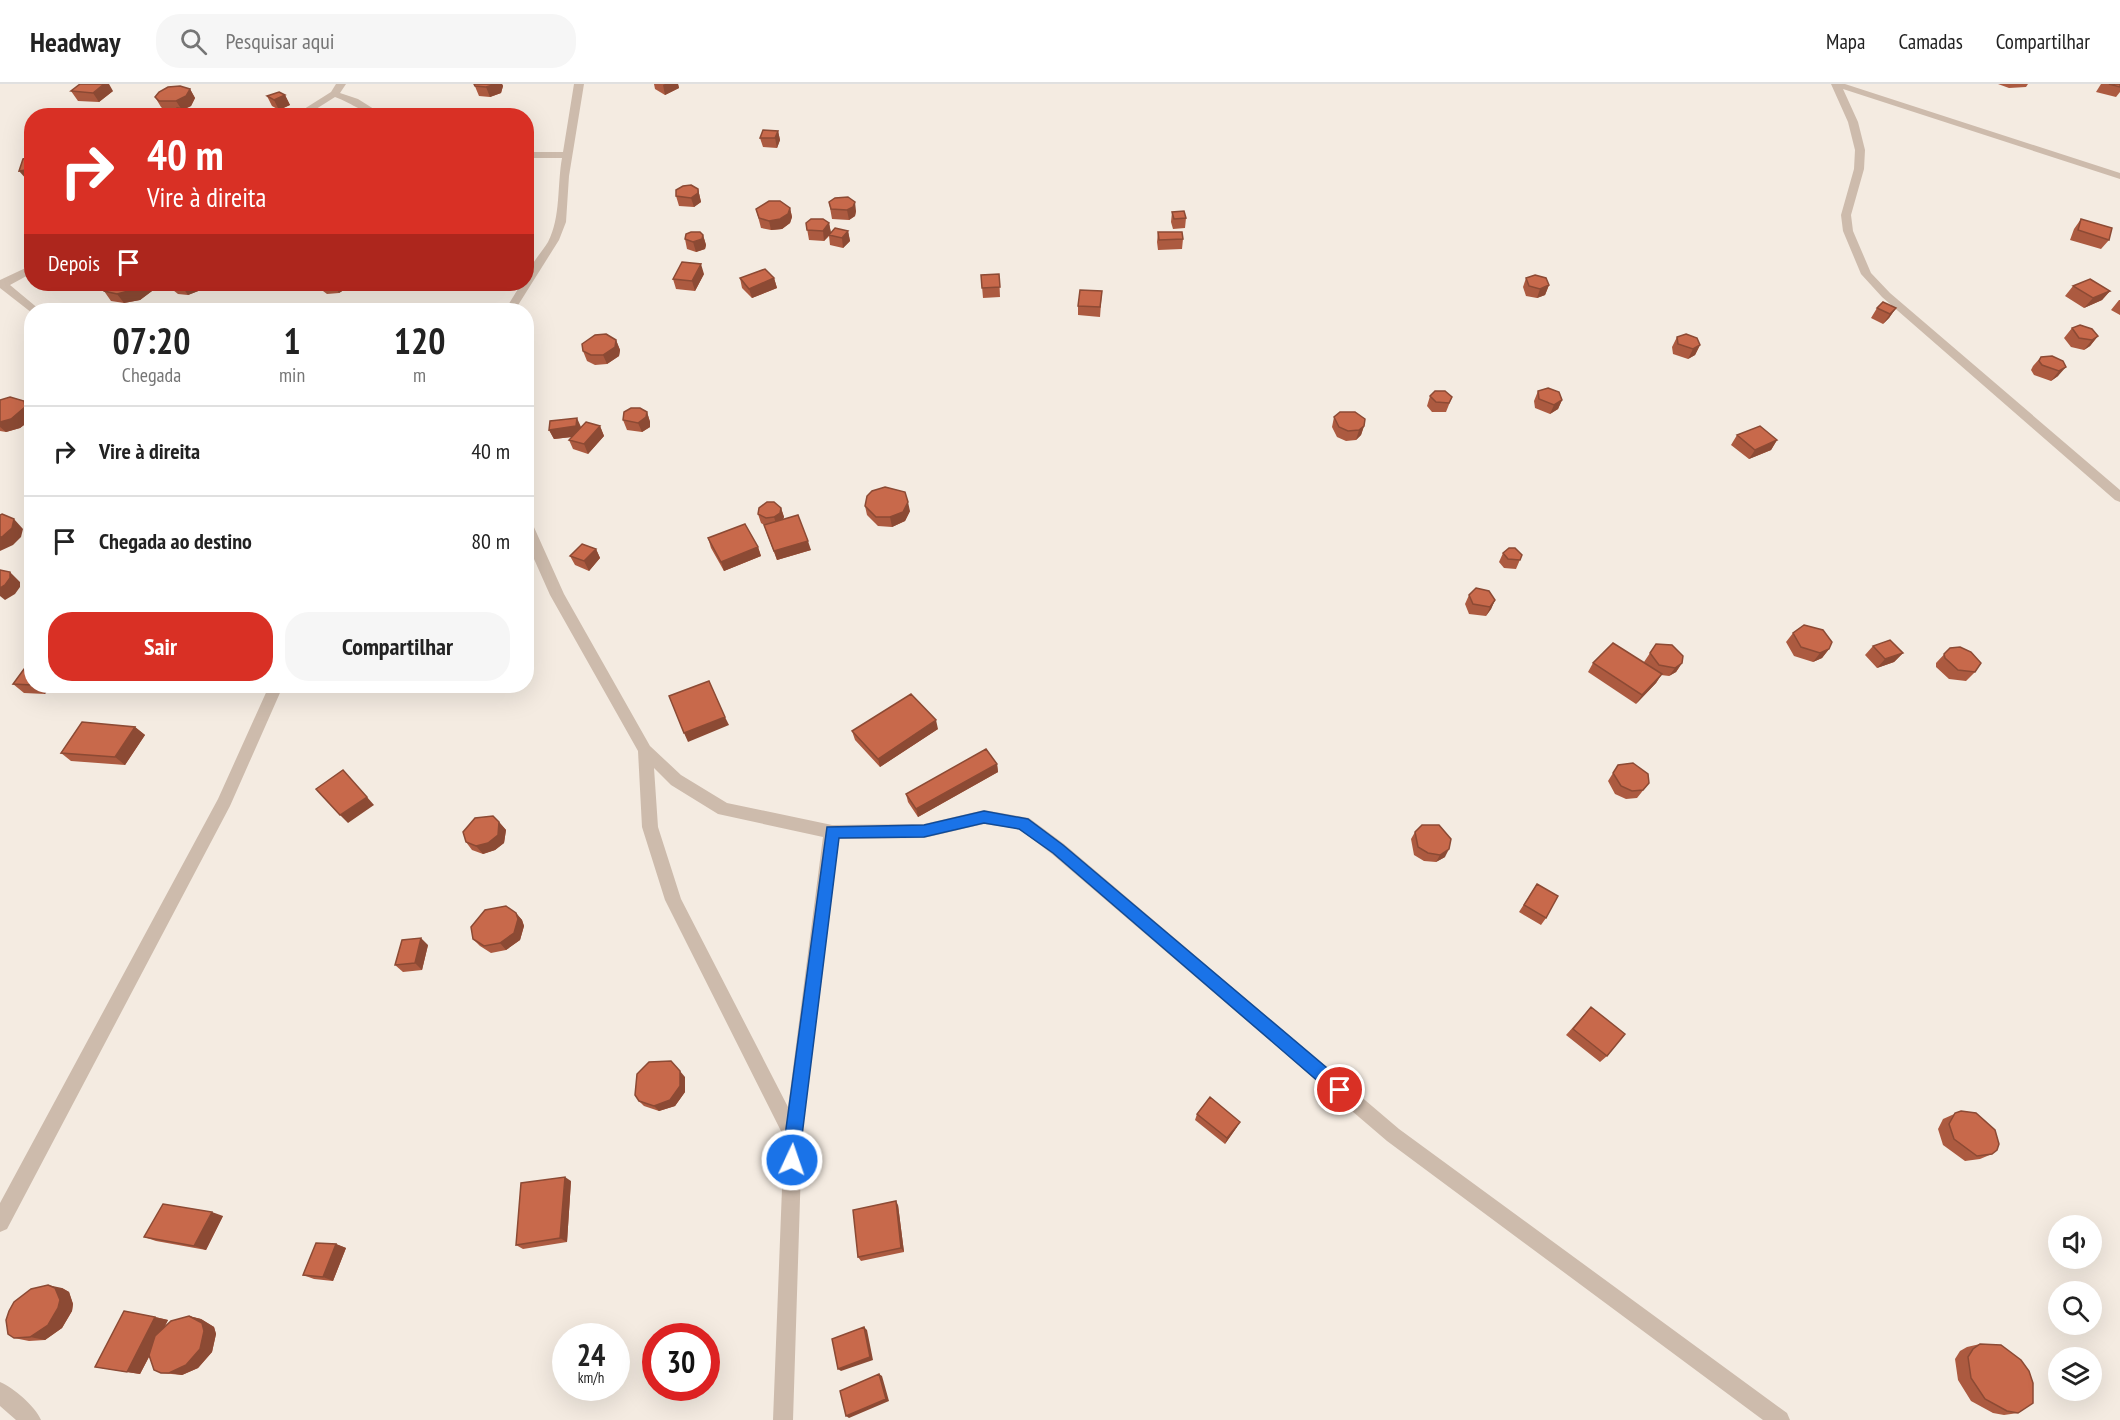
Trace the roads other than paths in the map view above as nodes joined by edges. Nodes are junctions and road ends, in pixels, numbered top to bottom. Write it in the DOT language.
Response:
graph roads {
  1 [pos="341,84"];
  2 [pos="579,84"];
  3 [pos="1836,84"];
  4 [pos="334,94"];
  5 [pos="310,108"];
  6 [pos="367,108"];
  7 [pos="534,155"];
  8 [pos="567,155"];
  9 [pos="2120,176"];
  10 [pos="24,271"];
  11 [pos="534,272"];
  12 [pos="1,284"];
  13 [pos="25,303"];
  14 [pos="2120,497"];
  15 [pos="534,543"];
  16 [pos="273,693"];
  17 [pos="645,750"];
  18 [pos="832,832"];
  19 [pos="793,1136"];
  20 [pos="0,1222"];
  21 [pos="0,1392"];
  22 [pos="31,1420"];
  23 [pos="783,1420"];
  24 [pos="1780,1420"];
  1 -- 4 [label="street"];
  2 -- 8 [label="street"];
  3 -- 9 [label="street"];
  3 -- 14 [label="street"];
  4 -- 5 [label="street"];
  4 -- 6 [label="street"];
  7 -- 8 [label="street"];
  8 -- 11 [label="street"];
  10 -- 12 [label="street"];
  12 -- 13 [label="street"];
  15 -- 17 [label="street"];
  16 -- 20 [label="street"];
  17 -- 18 [label="street"];
  17 -- 19 [label="street"];
  18 -- 19 [label="street"];
  18 -- 24 [label="street"];
  19 -- 23 [label="street"];
  21 -- 22 [label="street"];
}
